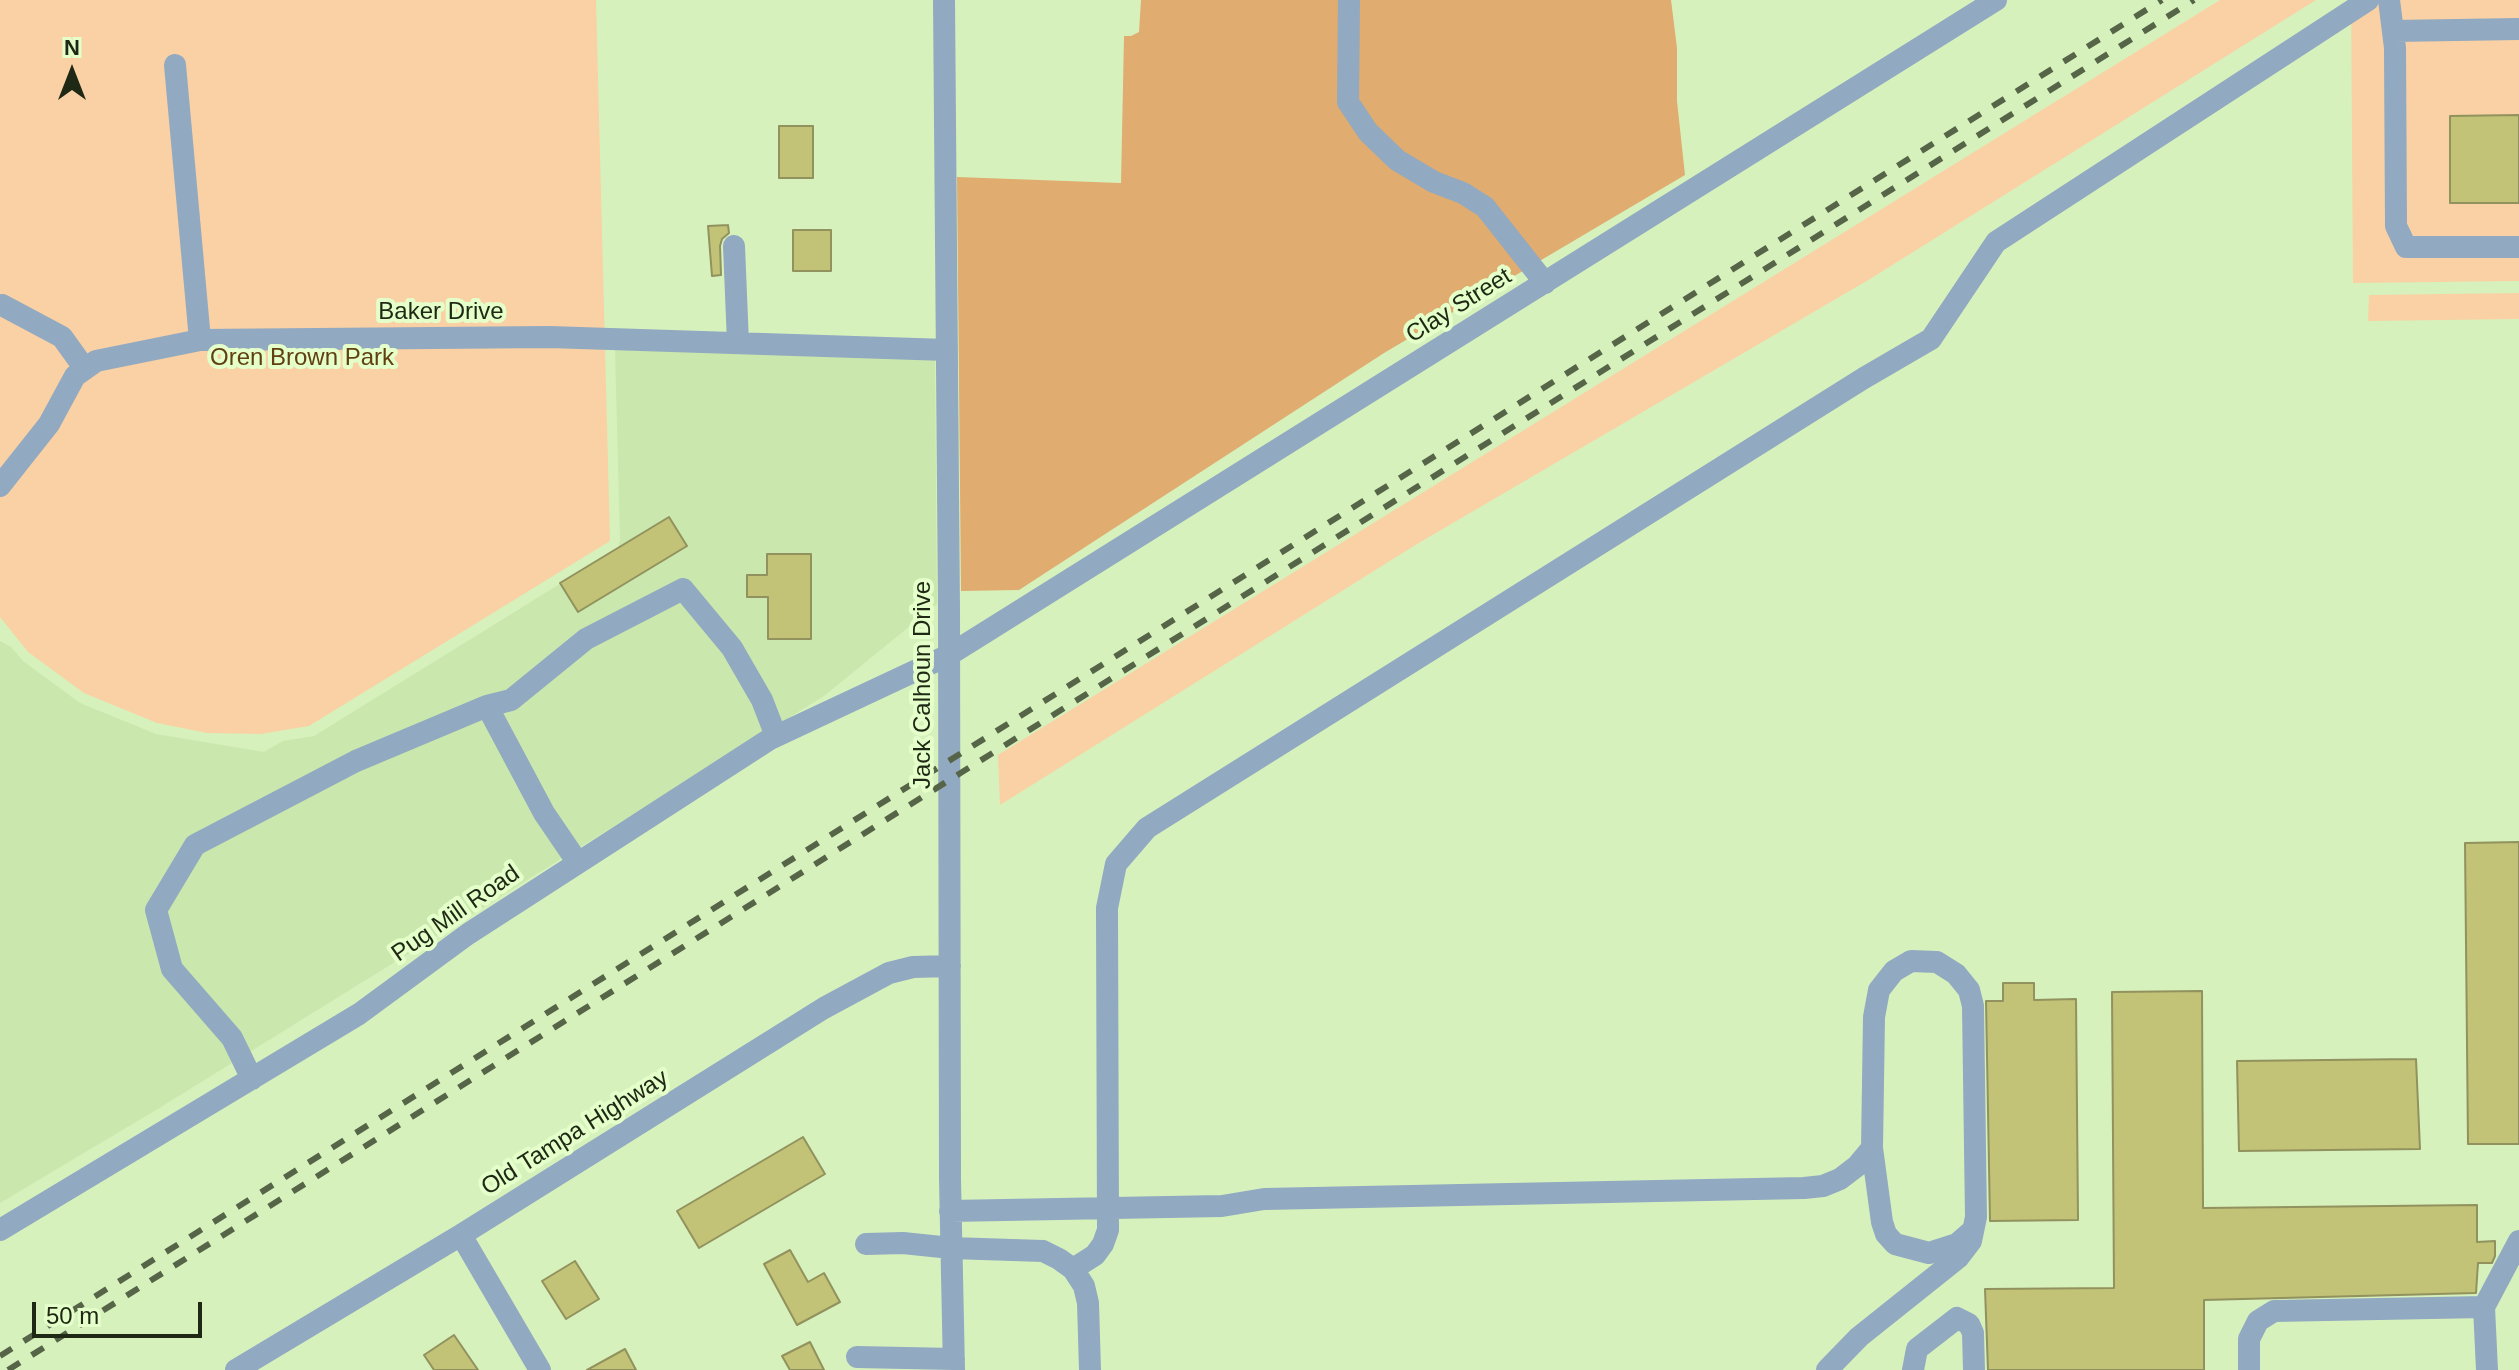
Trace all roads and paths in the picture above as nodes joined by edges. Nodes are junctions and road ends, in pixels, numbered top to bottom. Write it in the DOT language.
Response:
graph roads {
  1 [pos="944,0"];
  2 [pos="1349,0"];
  3 [pos="1996,0"];
  4 [pos="2368,0"];
  5 [pos="2389,0"];
  6 [pos="2519,29"];
  7 [pos="2393,31"];
  8 [pos="175,65"];
  9 [pos="734,246"];
  10 [pos="2519,247"];
  11 [pos="1545,283"];
  12 [pos="2,305"];
  13 [pos="200,340"];
  14 [pos="738,343"];
  15 [pos="947,350"];
  16 [pos="85,369"];
  17 [pos="0,486"];
  18 [pos="949,655"];
  19 [pos="487,706"];
  20 [pos="776,736"];
  21 [pos="578,863"];
  22 [pos="950,966"];
  23 [pos="252,1079"];
  24 [pos="1872,1148"];
  25 [pos="1107,1208"];
  26 [pos="950,1211"];
  27 [pos="0,1230"];
  28 [pos="1973,1230"];
  29 [pos="461,1235"];
  30 [pos="2519,1241"];
  31 [pos="866,1244"];
  32 [pos="951,1248"];
  33 [pos="1073,1269"];
  34 [pos="2484,1307"];
  35 [pos="857,1357"];
  36 [pos="954,1364"];
  37 [pos="236,1370"];
  38 [pos="540,1370"];
  39 [pos="1090,1370"];
  40 [pos="1827,1370"];
  41 [pos="1913,1370"];
  42 [pos="1974,1370"];
  43 [pos="2249,1370"];
  44 [pos="2487,1370"];
  1 -- 15 [label="street, Jack Calhoun Drive"];
  2 -- 11 [label="street"];
  3 -- 11 [label="street, Clay Street"];
  4 -- 25 [label="street"];
  5 -- 7 [label="street"];
  6 -- 7 [label="street"];
  7 -- 10 [label="street"];
  8 -- 13 [label="street"];
  9 -- 14 [label="street"];
  11 -- 18 [label="street, Clay Street"];
  12 -- 16 [label="street"];
  13 -- 14 [label="street, Baker Drive"];
  13 -- 16 [label="street, Baker Drive"];
  14 -- 15 [label="street, Baker Drive"];
  15 -- 18 [label="street, Jack Calhoun Drive"];
  16 -- 17 [label="street"];
  18 -- 20 [label="street, Pug Mill Road"];
  18 -- 22 [label="street, Jack Calhoun Drive"];
  19 -- 20 [label="street"];
  19 -- 21 [label="street"];
  19 -- 23 [label="street"];
  20 -- 21 [label="street, Pug Mill Road"];
  21 -- 23 [label="street, Pug Mill Road"];
  22 -- 26 [label="street, Jack Calhoun Drive"];
  22 -- 29 [label="street, Old Tampa Highway"];
  23 -- 27 [label="street, Pug Mill Road"];
  24 -- 25 [label="street"];
  24 -- 28 [label="street"];
  24 -- 28 [label="street"];
  25 -- 26 [label="street"];
  25 -- 33 [label="street"];
  26 -- 32 [label="street, Jack Calhoun Drive"];
  28 -- 40 [label="street"];
  29 -- 37 [label="street, Old Tampa Highway"];
  29 -- 38 [label="street"];
  30 -- 34 [label="street"];
  31 -- 32 [label="street"];
  32 -- 33 [label="street"];
  32 -- 36 [label="street, Jack Calhoun Drive"];
  33 -- 39 [label="street"];
  34 -- 43 [label="street"];
  34 -- 44 [label="street"];
  35 -- 36 [label="street"];
  41 -- 42 [label="street"];
}
